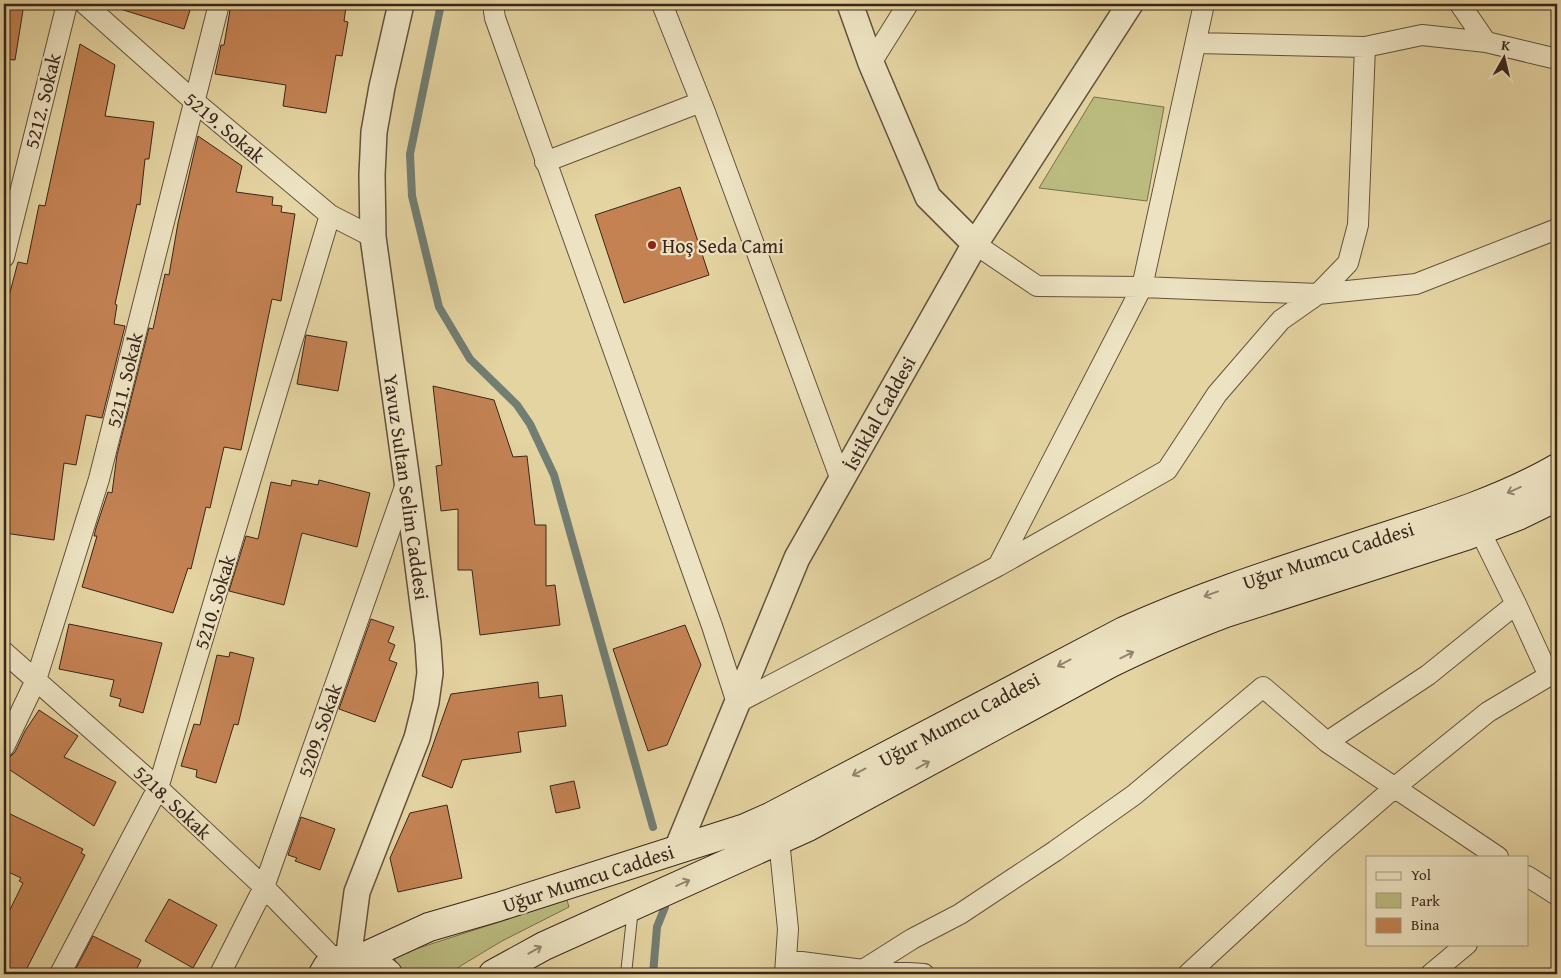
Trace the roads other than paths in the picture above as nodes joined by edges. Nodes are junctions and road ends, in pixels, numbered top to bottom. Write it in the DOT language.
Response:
graph roads {
  1 [pos="66,4"];
  2 [pos="85,4"];
  3 [pos="219,4"];
  4 [pos="401,4"];
  5 [pos="493,4"];
  6 [pos="662,4"];
  7 [pos="850,4"];
  8 [pos="908,4"];
  9 [pos="1130,4"];
  10 [pos="1204,4"];
  11 [pos="1460,4"];
  12 [pos="1486,42"];
  13 [pos="1196,43"];
  14 [pos="1365,47"];
  15 [pos="1557,58"];
  16 [pos="871,63"];
  17 [pos="195,102"];
  18 [pos="701,102"];
  19 [pos="545,162"];
  20 [pos="330,216"];
  21 [pos="1557,229"];
  22 [pos="373,237"];
  23 [pos="975,244"];
  24 [pos="4,257"];
  25 [pos="1142,287"];
  26 [pos="1318,294"];
  27 [pos="1557,468"];
  28 [pos="841,480"];
  29 [pos="407,481"];
  30 [pos="1557,497"];
  31 [pos="1480,531"];
  32 [pos="998,566"];
  33 [pos="1516,604"];
  34 [pos="4,652"];
  35 [pos="1553,673"];
  36 [pos="36,680"];
  37 [pos="738,703"];
  38 [pos="1327,742"];
  39 [pos="4,747"];
  40 [pos="158,788"];
  41 [pos="1394,788"];
  42 [pos="779,840"];
  43 [pos="677,849"];
  44 [pos="1496,856"];
  45 [pos="1530,883"];
  46 [pos="264,887"];
  47 [pos="1557,895"];
  48 [pos="634,905"];
  49 [pos="1465,946"];
  50 [pos="341,964"];
  51 [pos="786,967"];
  52 [pos="863,970"];
  53 [pos="60,974"];
  54 [pos="220,974"];
  55 [pos="388,974"];
  56 [pos="493,974"];
  57 [pos="626,974"];
  58 [pos="924,974"];
  59 [pos="1188,974"];
  60 [pos="1432,974"];
  1 -- 24 [label="street, 5212. Sokak"];
  2 -- 17 [label="street, 5219. Sokak"];
  3 -- 17 [label="street, 5211. Sokak"];
  4 -- 22 [label="street, Yavuz Sultan Selim Caddesi"];
  5 -- 19 [label="street"];
  6 -- 18 [label="street"];
  7 -- 16 [label="street"];
  8 -- 16 [label="street"];
  9 -- 23 [label="street, İstiklal Caddesi"];
  10 -- 13 [label="street"];
  11 -- 12 [label="street"];
  12 -- 14 [label="street"];
  12 -- 15 [label="street"];
  13 -- 14 [label="street"];
  13 -- 25 [label="street"];
  14 -- 26 [label="street"];
  16 -- 23 [label="street"];
  17 -- 20 [label="street, 5219. Sokak"];
  17 -- 36 [label="street, 5211. Sokak"];
  18 -- 19 [label="street"];
  18 -- 28 [label="street"];
  19 -- 37 [label="street"];
  20 -- 22 [label="street, 5219. Sokak"];
  20 -- 40 [label="street, 5210. Sokak"];
  21 -- 26 [label="street"];
  22 -- 29 [label="street, Yavuz Sultan Selim Caddesi"];
  23 -- 25 [label="street"];
  23 -- 28 [label="street, İstiklal Caddesi"];
  25 -- 26 [label="street"];
  25 -- 32 [label="street"];
  26 -- 32 [label="street"];
  27 -- 43 [label="main road, Uğur Mumcu Caddesi, one-way"];
  28 -- 37 [label="street, İstiklal Caddesi"];
  29 -- 46 [label="street, 5209. Sokak"];
  29 -- 50 [label="street, Yavuz Sultan Selim Caddesi"];
  30 -- 31 [label="main road, Uğur Mumcu Caddesi"];
  31 -- 33 [label="street"];
  42 -- 31 [label="main road, Uğur Mumcu Caddesi, one-way"];
  32 -- 37 [label="street"];
  33 -- 35 [label="street"];
  33 -- 38 [label="street"];
  34 -- 36 [label="street, 5218. Sokak"];
  35 -- 41 [label="street"];
  36 -- 39 [label="street, 5211. Sokak"];
  36 -- 40 [label="street, 5218. Sokak"];
  37 -- 43 [label="street, İstiklal Caddesi"];
  38 -- 41 [label="street"];
  38 -- 52 [label="street"];
  40 -- 46 [label="street, 5218. Sokak"];
  40 -- 53 [label="street, 5210. Sokak"];
  41 -- 44 [label="street"];
  41 -- 59 [label="street"];
  48 -- 42 [label="main road, Uğur Mumcu Caddesi, one-way"];
  42 -- 51 [label="street"];
  43 -- 50 [label="main road, Uğur Mumcu Caddesi"];
  45 -- 47 [label="street"];
  46 -- 50 [label="street, 5218. Sokak"];
  46 -- 54 [label="street, 5209. Sokak"];
  56 -- 48 [label="main road, Uğur Mumcu Caddesi, one-way"];
  48 -- 57 [label="lane"];
  49 -- 60 [label="street"];
  50 -- 55 [label="main road"];
  51 -- 52 [label="street"];
  52 -- 58 [label="street"];
}
